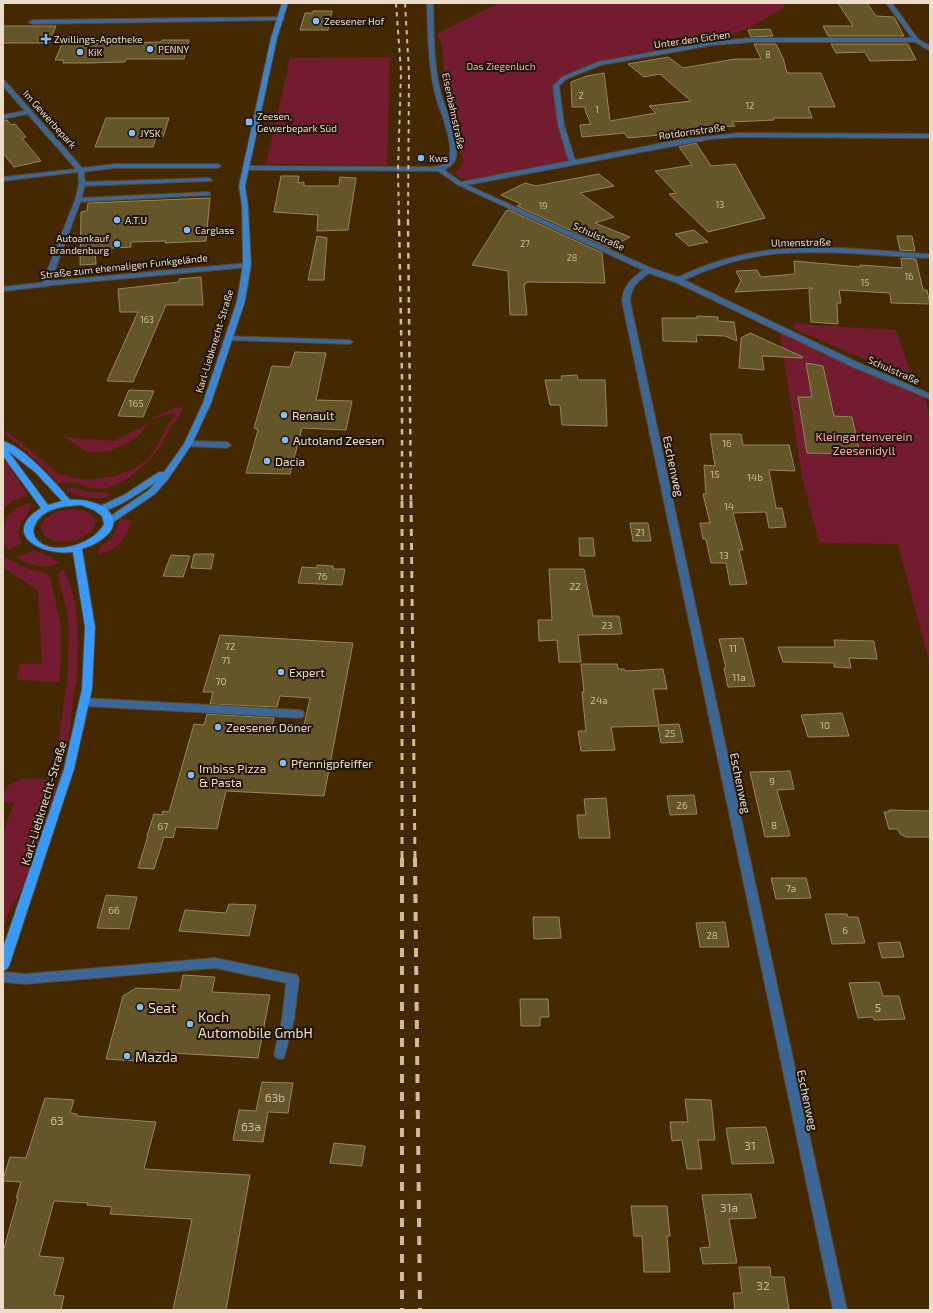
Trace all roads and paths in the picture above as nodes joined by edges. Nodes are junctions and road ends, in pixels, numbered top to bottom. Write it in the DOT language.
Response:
graph roads {
  1 [pos="285,3"];
  2 [pos="430,3"];
  3 [pos="889,3"];
  4 [pos="281,20"];
  5 [pos="32,22"];
  6 [pos="916,40"];
  7 [pos="930,49"];
  8 [pos="3,82"];
  9 [pos="30,112"];
  10 [pos="3,117"];
  11 [pos="930,136"];
  12 [pos="573,162"];
  13 [pos="218,166"];
  14 [pos="245,168"];
  15 [pos="440,169"];
  16 [pos="81,170"];
  17 [pos="3,179"];
  18 [pos="210,180"];
  19 [pos="82,184"];
  20 [pos="460,184"];
  21 [pos="208,194"];
  22 [pos="78,200"];
  23 [pos="930,256"];
  24 [pos="247,265"];
  25 [pos="648,270"];
  26 [pos="678,280"];
  27 [pos="46,284"];
  28 [pos="3,289"];
  29 [pos="230,338"];
  30 [pos="349,342"];
  31 [pos="930,397"];
  32 [pos="3,444"];
  33 [pos="188,444"];
  34 [pos="227,445"];
  35 [pos="3,450"];
  36 [pos="172,467"];
  37 [pos="68,503"];
  38 [pos="47,509"];
  39 [pos="101,509"];
  40 [pos="109,521"];
  41 [pos="77,548"];
  42 [pos="84,702"];
  43 [pos="299,714"];
  44 [pos="3,966"];
  45 [pos="3,977"];
  46 [pos="280,1054"];
  47 [pos="840,1310"];
  1 -- 4 [label="street, Karl-Liebknecht-Straße"];
  2 -- 15 [label="street, Eisenbahnstraße"];
  3 -- 6 [label="street"];
  4 -- 5 [label="street"];
  4 -- 14 [label="street, Karl-Liebknecht-Straße"];
  6 -- 7 [label="street"];
  6 -- 12 [label="street, Unter den Eichen"];
  8 -- 9 [label="street, Im Gewerbepark"];
  9 -- 10 [label="street"];
  9 -- 16 [label="street, Im Gewerbepark"];
  11 -- 12 [label="street, Rotdornstraße"];
  12 -- 20 [label="street, Rotdornstraße"];
  13 -- 16 [label="street"];
  14 -- 15 [label="street"];
  14 -- 24 [label="street, Karl-Liebknecht-Straße"];
  15 -- 20 [label="street, Schulstraße"];
  16 -- 17 [label="street"];
  16 -- 19 [label="street"];
  18 -- 19 [label="street"];
  19 -- 22 [label="street"];
  20 -- 25 [label="street, Schulstraße"];
  21 -- 22 [label="street"];
  22 -- 27 [label="street"];
  23 -- 26 [label="street, Ulmenstraße"];
  24 -- 27 [label="street, Straße zum ehemaligen Funkgelände"];
  24 -- 29 [label="street, Karl-Liebknecht-Straße"];
  25 -- 26 [label="street, Schulstraße"];
  25 -- 47 [label="street, Eschenweg"];
  26 -- 31 [label="street, Schulstraße"];
  27 -- 28 [label="street, Straße zum ehemaligen Funkgelände"];
  29 -- 30 [label="street"];
  29 -- 33 [label="street, Karl-Liebknecht-Straße"];
  32 -- 37 [label="main road"];
  33 -- 34 [label="street"];
  33 -- 36 [label="street, Karl-Liebknecht-Straße"];
  35 -- 38 [label="main road"];
  36 -- 39 [label="street, Karl-Liebknecht-Straße"];
  36 -- 40 [label="street, Karl-Liebknecht-Straße"];
  37 -- 38 [label="main road"];
  37 -- 39 [label="main road"];
  38 -- 41 [label="main road"];
  39 -- 40 [label="main road"];
  40 -- 41 [label="main road"];
  41 -- 42 [label="main road, Karl-Liebknecht-Straße"];
  42 -- 43 [label="street"];
  42 -- 44 [label="main road, Karl-Liebknecht-Straße"];
  45 -- 46 [label="street"];
}
